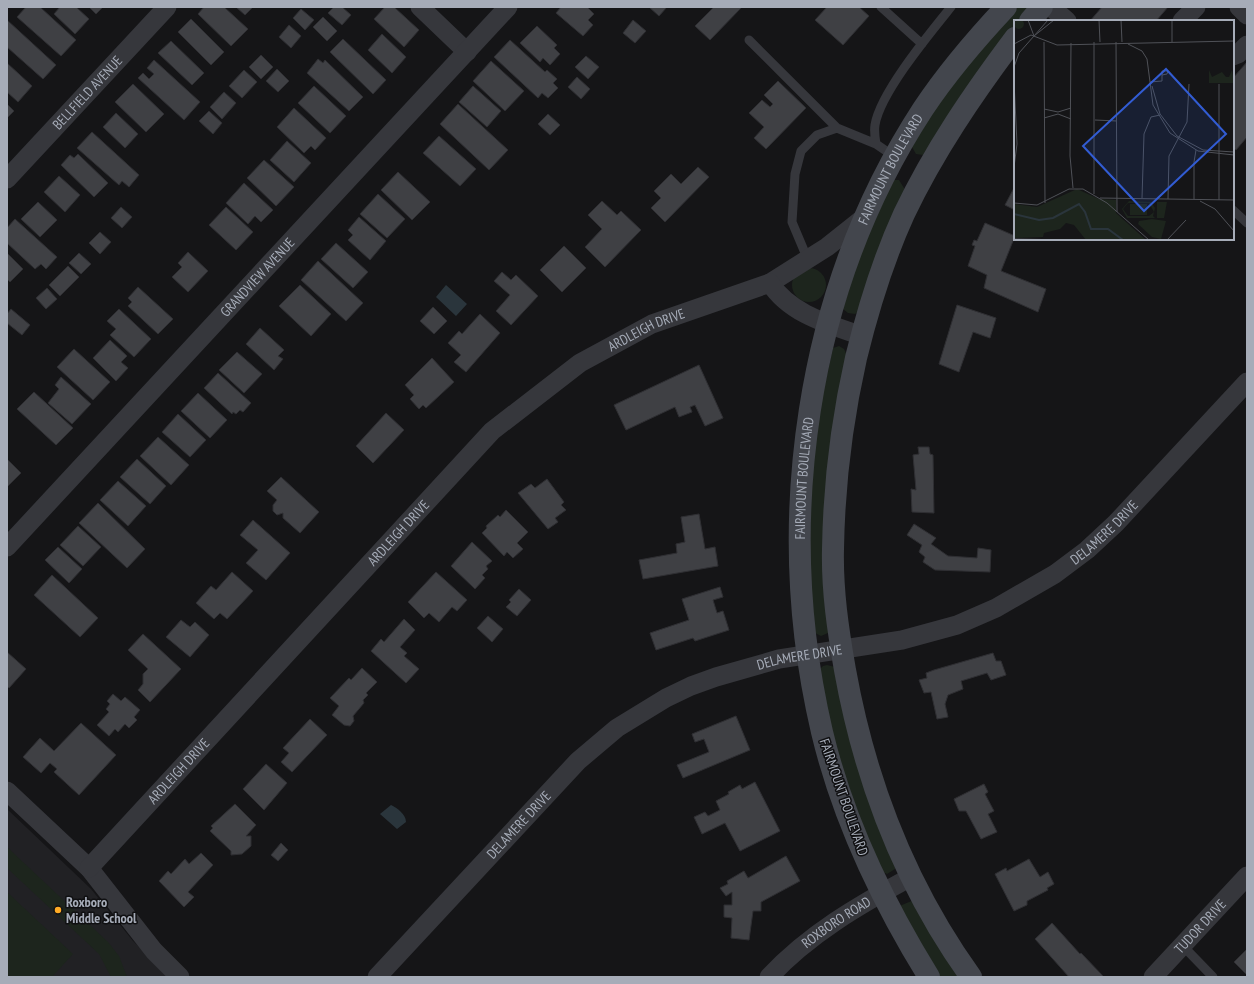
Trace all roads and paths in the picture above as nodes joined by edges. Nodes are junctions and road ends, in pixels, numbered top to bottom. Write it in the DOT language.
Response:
graph roads {
  1 [pos="167,7"];
  2 [pos="420,7"];
  3 [pos="508,7"];
  4 [pos="881,7"];
  5 [pos="951,7"];
  6 [pos="1006,7"];
  7 [pos="1042,7"];
  8 [pos="1051,7"];
  9 [pos="1196,7"];
  10 [pos="1239,7"];
  11 [pos="1247,15"];
  12 [pos="1031,20"];
  13 [pos="1066,20"];
  14 [pos="1183,20"];
  15 [pos="1014,39"];
  16 [pos="748,40"];
  17 [pos="922,44"];
  18 [pos="1247,45"];
  19 [pos="467,52"];
  20 [pos="1234,56"];
  21 [pos="837,128"];
  22 [pos="876,144"];
  23 [pos="895,157"];
  24 [pos="925,172"];
  25 [pos="7,179"];
  26 [pos="1234,211"];
  27 [pos="866,216"];
  28 [pos="1247,223"];
  29 [pos="808,260"];
  30 [pos="770,283"];
  31 [pos="828,325"];
  32 [pos="862,336"];
  33 [pos="1247,382"];
  34 [pos="7,547"];
  35 [pos="842,650"];
  36 [pos="807,655"];
  37 [pos="7,791"];
  38 [pos="89,868"];
  39 [pos="1247,876"];
  40 [pos="911,878"];
  41 [pos="881,893"];
  42 [pos="1183,946"];
  43 [pos="180,977"];
  44 [pos="377,977"];
  45 [pos="769,977"];
  46 [pos="929,977"];
  47 [pos="971,977"];
  48 [pos="1153,977"];
  49 [pos="1213,977"];
  1 -- 25 [label="street, BELLFIELD AVENUE"];
  2 -- 19 [label="street"];
  3 -- 19 [label="street, GRANDVIEW AVENUE"];
  4 -- 17 [label="lane"];
  5 -- 17 [label="lane"];
  6 -- 23 [label="main road, FAIRMOUNT BOULEVARD"];
  7 -- 12 [label="main road"];
  8 -- 13 [label="street"];
  9 -- 14 [label="street"];
  10 -- 11 [label="street"];
  15 -- 24 [label="main road"];
  16 -- 21 [label="lane"];
  17 -- 22 [label="lane"];
  18 -- 20 [label="street"];
  19 -- 34 [label="street, GRANDVIEW AVENUE"];
  21 -- 22 [label="lane"];
  21 -- 29 [label="lane"];
  22 -- 23 [label="lane"];
  23 -- 24 [label="main road"];
  23 -- 27 [label="main road, FAIRMOUNT BOULEVARD"];
  24 -- 32 [label="main road"];
  26 -- 28 [label="lane"];
  27 -- 29 [label="street, ARDLEIGH DRIVE"];
  27 -- 31 [label="main road, FAIRMOUNT BOULEVARD"];
  29 -- 30 [label="street, ARDLEIGH DRIVE"];
  30 -- 31 [label="street"];
  30 -- 38 [label="street, ARDLEIGH DRIVE"];
  31 -- 32 [label="street"];
  31 -- 36 [label="main road, FAIRMOUNT BOULEVARD"];
  32 -- 35 [label="main road"];
  33 -- 35 [label="street, DELAMERE DRIVE"];
  35 -- 36 [label="street, DELAMERE DRIVE"];
  35 -- 40 [label="main road"];
  36 -- 41 [label="main road, FAIRMOUNT BOULEVARD"];
  36 -- 44 [label="street, DELAMERE DRIVE"];
  37 -- 38 [label="street"];
  38 -- 43 [label="street"];
  39 -- 42 [label="street, TUDOR DRIVE"];
  40 -- 41 [label="street, ROXBORO ROAD"];
  40 -- 47 [label="main road"];
  41 -- 45 [label="street, ROXBORO ROAD"];
  41 -- 46 [label="main road, FAIRMOUNT BOULEVARD"];
  42 -- 48 [label="street, TUDOR DRIVE"];
  42 -- 49 [label="lane"];
}
